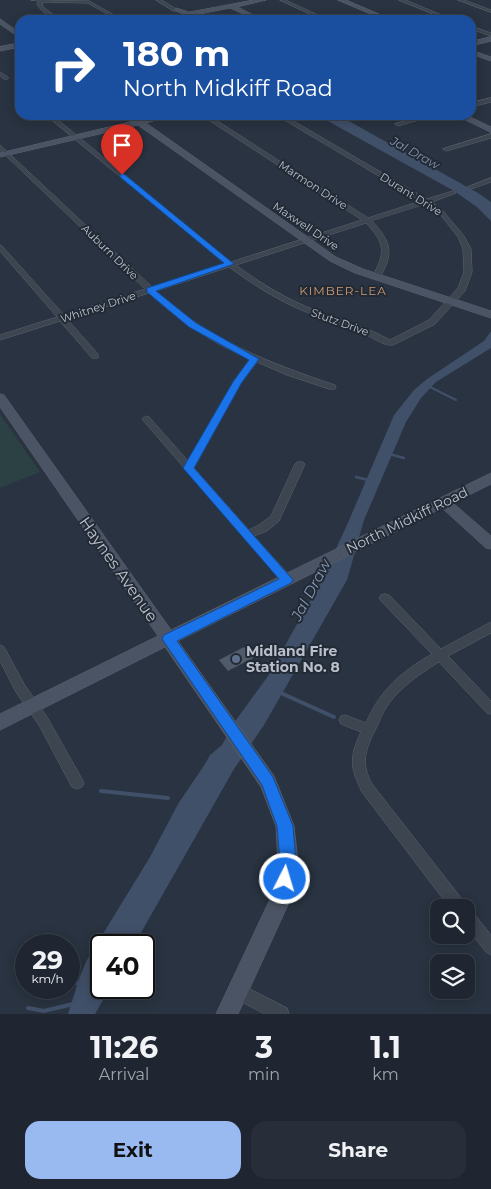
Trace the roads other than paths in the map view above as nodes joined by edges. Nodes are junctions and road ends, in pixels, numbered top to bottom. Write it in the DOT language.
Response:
graph roads {
  1 [pos="33,0"];
  2 [pos="158,0"];
  3 [pos="219,0"];
  4 [pos="263,0"];
  5 [pos="282,0"];
  6 [pos="342,0"];
  7 [pos="401,0"];
  8 [pos="460,0"];
  9 [pos="40,1"];
  10 [pos="231,6"];
  11 [pos="176,10"];
  12 [pos="491,11"];
  13 [pos="52,15"];
  14 [pos="112,15"];
  15 [pos="250,15"];
  16 [pos="316,15"];
  17 [pos="378,15"];
  18 [pos="439,15"];
  19 [pos="0,21"];
  20 [pos="476,29"];
  21 [pos="15,32"];
  22 [pos="491,35"];
  23 [pos="491,39"];
  24 [pos="476,43"];
  25 [pos="15,46"];
  26 [pos="0,49"];
  27 [pos="476,54"];
  28 [pos="491,59"];
  29 [pos="0,73"];
  30 [pos="6,78"];
  31 [pos="491,100"];
  32 [pos="476,104"];
  33 [pos="54,120"];
  34 [pos="137,120"];
  35 [pos="148,120"];
  36 [pos="212,120"];
  37 [pos="288,120"];
  38 [pos="413,120"];
  39 [pos="470,120"];
  40 [pos="140,122"];
  41 [pos="398,124"];
  42 [pos="491,130"];
  43 [pos="491,136"];
  44 [pos="76,137"];
  45 [pos="0,147"];
  46 [pos="446,150"];
  47 [pos="3,154"];
  48 [pos="491,180"];
  49 [pos="471,187"];
  50 [pos="453,193"];
  51 [pos="426,201"];
  52 [pos="367,220"];
  53 [pos="305,240"];
  54 [pos="0,248"];
  55 [pos="230,264"];
  56 [pos="376,277"];
  57 [pos="150,290"];
  58 [pos="453,302"];
  59 [pos="491,314"];
  60 [pos="62,319"];
  61 [pos="0,338"];
  62 [pos="390,342"];
  63 [pos="95,356"];
  64 [pos="255,359"];
  65 [pos="332,387"];
  66 [pos="0,398"];
  67 [pos="146,419"];
  68 [pos="300,464"];
  69 [pos="188,468"];
  70 [pos="491,478"];
  71 [pos="443,502"];
  72 [pos="247,535"];
  73 [pos="491,544"];
  74 [pos="287,580"];
  75 [pos="385,598"];
  76 [pos="491,627"];
  77 [pos="169,639"];
  78 [pos="0,650"];
  79 [pos="441,657"];
  80 [pos="32,706"];
  81 [pos="491,709"];
  82 [pos="345,720"];
  83 [pos="0,722"];
  84 [pos="369,730"];
  85 [pos="76,783"];
  86 [pos="453,899"];
  87 [pos="475,927"];
  88 [pos="491,947"];
  89 [pos="238,991"];
  90 [pos="228,1014"];
  91 [pos="281,1014"];
  1 -- 9 [label="street"];
  2 -- 11 [label="street"];
  3 -- 10 [label="street"];
  4 -- 10 [label="street"];
  5 -- 16 [label="street"];
  6 -- 17 [label="street"];
  7 -- 18 [label="street"];
  8 -- 12 [label="street"];
  9 -- 13 [label="street"];
  9 -- 14 [label="street"];
  10 -- 11 [label="street"];
  10 -- 15 [label="street"];
  19 -- 21 [label="street"];
  20 -- 22 [label="street"];
  23 -- 24 [label="street"];
  25 -- 26 [label="street"];
  27 -- 28 [label="street"];
  29 -- 30 [label="street"];
  31 -- 32 [label="street"];
  33 -- 44 [label="street, Stutz Drive"];
  34 -- 40 [label="street, Maxwell Drive"];
  35 -- 40 [label="street"];
  36 -- 52 [label="street, Marmon Drive"];
  37 -- 51 [label="street, Durant Drive"];
  38 -- 41 [label="street"];
  39 -- 42 [label="street"];
  40 -- 44 [label="street"];
  40 -- 53 [label="street, Maxwell Drive"];
  43 -- 46 [label="street"];
  44 -- 47 [label="street"];
  44 -- 55 [label="street, Stutz Drive"];
  45 -- 47 [label="street, Auburn Drive"];
  47 -- 57 [label="street, Auburn Drive"];
  48 -- 49 [label="street"];
  50 -- 51 [label="street, Whitney Drive"];
  51 -- 52 [label="street, Whitney Drive"];
  51 -- 58 [label="street, Durant Drive"];
  52 -- 53 [label="street, Whitney Drive"];
  52 -- 56 [label="street, Marmon Drive"];
  53 -- 55 [label="street, Whitney Drive"];
  53 -- 56 [label="street, Maxwell Drive"];
  54 -- 60 [label="street"];
  55 -- 57 [label="street, Whitney Drive"];
  55 -- 62 [label="street, Stutz Drive"];
  56 -- 58 [label="street, Maxwell Drive"];
  57 -- 60 [label="street, Whitney Drive"];
  57 -- 64 [label="street, Auburn Drive"];
  58 -- 59 [label="street, Maxwell Drive"];
  58 -- 62 [label="street, Durant Drive"];
  60 -- 61 [label="street, Whitney Drive"];
  60 -- 63 [label="street"];
  64 -- 65 [label="street, Auburn Drive"];
  64 -- 69 [label="street"];
  66 -- 77 [label="street, Haynes Avenue"];
  67 -- 69 [label="street"];
  68 -- 72 [label="street"];
  69 -- 72 [label="street"];
  70 -- 71 [label="street, North Midkiff Road"];
  71 -- 73 [label="street"];
  71 -- 74 [label="street, North Midkiff Road"];
  72 -- 74 [label="street"];
  74 -- 77 [label="street, North Midkiff Road"];
  75 -- 79 [label="street"];
  76 -- 79 [label="street"];
  77 -- 80 [label="street, North Midkiff Road"];
  77 -- 89 [label="street, Haynes Avenue"];
  78 -- 80 [label="street"];
  79 -- 81 [label="street"];
  79 -- 84 [label="street"];
  80 -- 83 [label="street, North Midkiff Road"];
  80 -- 85 [label="street"];
  82 -- 84 [label="street"];
  84 -- 86 [label="street"];
  87 -- 88 [label="street"];
  89 -- 90 [label="street, Haynes Avenue"];
  89 -- 91 [label="street"];
}
